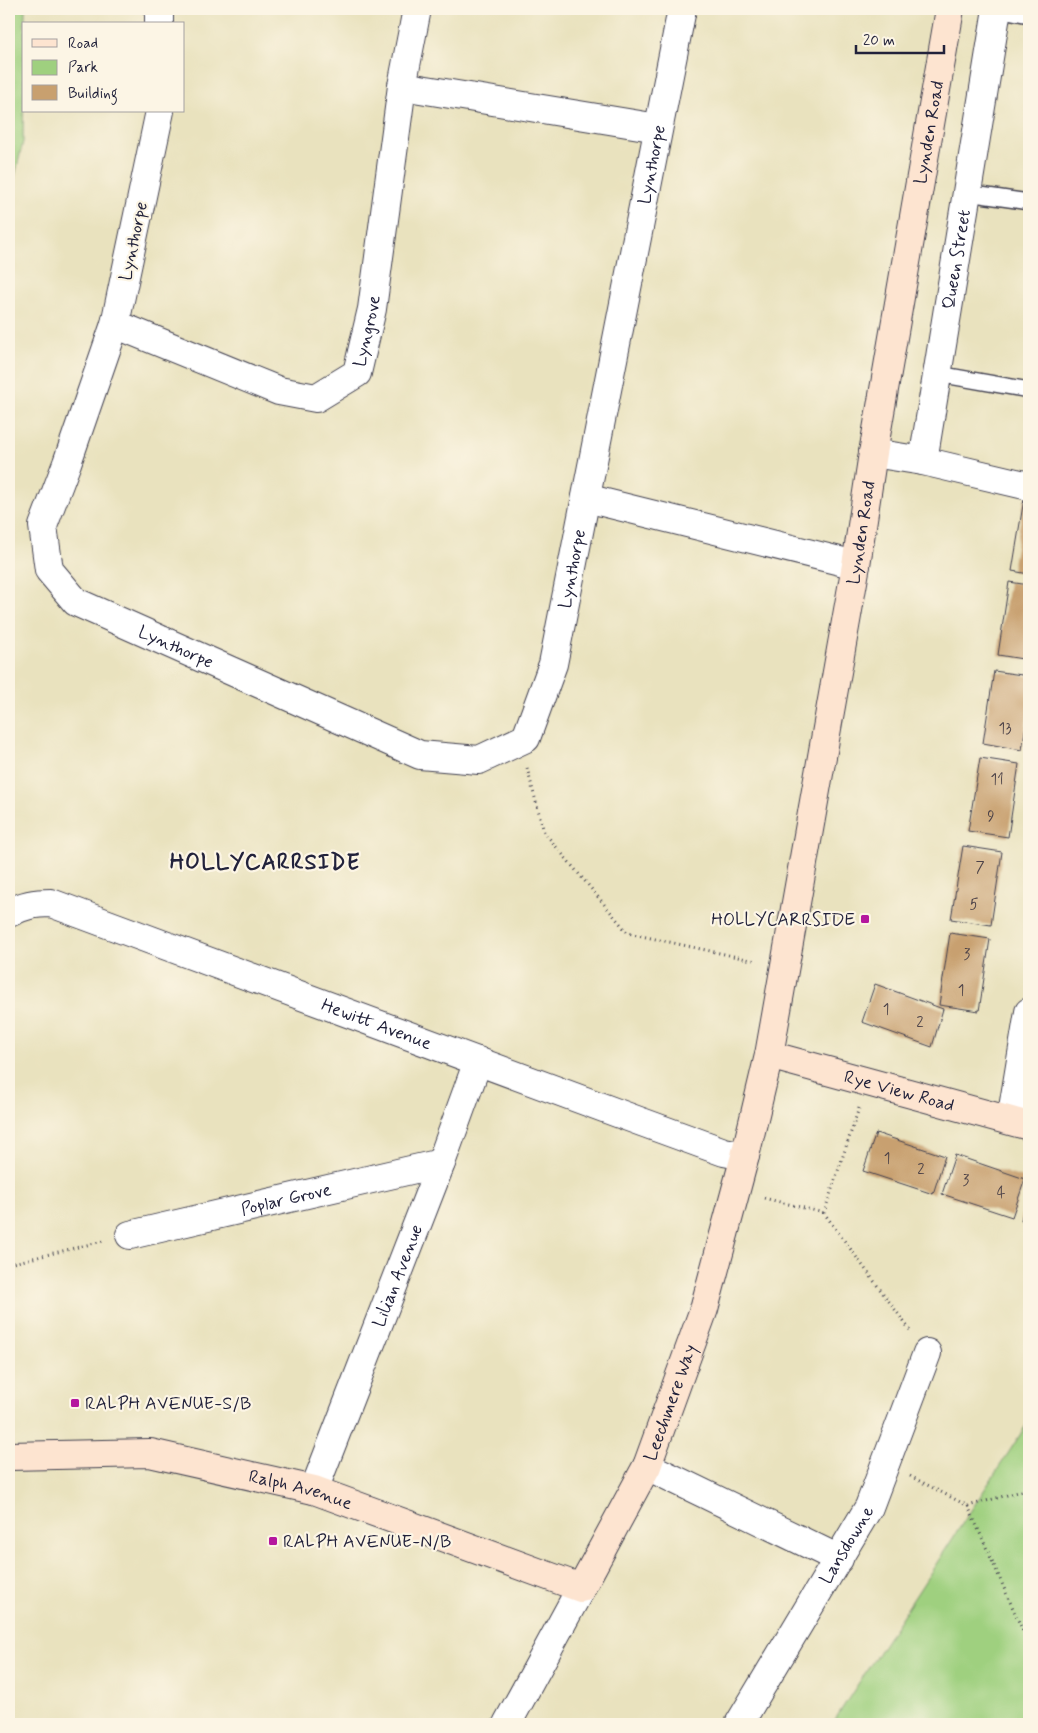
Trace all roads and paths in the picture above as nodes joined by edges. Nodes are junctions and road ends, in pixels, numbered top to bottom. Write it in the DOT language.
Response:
graph roads {
  1 [pos="159,9"];
  2 [pos="417,9"];
  3 [pos="682,9"];
  4 [pos="950,9"];
  5 [pos="997,9"];
  6 [pos="1029,15"];
  7 [pos="159,22"];
  8 [pos="402,86"];
  9 [pos="160,112"];
  10 [pos="658,128"];
  11 [pos="967,193"];
  12 [pos="1029,202"];
  13 [pos="115,324"];
  14 [pos="938,374"];
  15 [pos="1029,390"];
  16 [pos="873,453"];
  17 [pos="923,461"];
  18 [pos="1029,486"];
  19 [pos="586,498"];
  20 [pos="856,565"];
  21 [pos="520,741"];
  22 [pos="9,913"];
  23 [pos="785,967"];
  24 [pos="1029,1012"];
  25 [pos="768,1055"];
  26 [pos="478,1061"];
  27 [pos="867,1082"];
  28 [pos="1020,1123"];
  29 [pos="745,1156"];
  30 [pos="441,1163"];
  31 [pos="736,1190"];
  32 [pos="824,1213"];
  33 [pos="130,1235"];
  34 [pos="9,1264"];
  35 [pos="927,1353"];
  36 [pos="9,1456"];
  37 [pos="885,1462"];
  38 [pos="647,1466"];
  39 [pos="1029,1488"];
  40 [pos="314,1490"];
  41 [pos="968,1506"];
  42 [pos="839,1559"];
  43 [pos="581,1588"];
  44 [pos="1029,1645"];
  45 [pos="507,1724"];
  46 [pos="739,1724"];
  1 -- 7 [label="street"];
  2 -- 8 [label="street, Lyngrove"];
  3 -- 10 [label="street, Lynthorpe"];
  4 -- 16 [label="street, Lynden Road"];
  5 -- 6 [label="lane"];
  5 -- 11 [label="street, Queen Street"];
  8 -- 10 [label="street"];
  8 -- 13 [label="street, Lyngrove"];
  9 -- 13 [label="street, Lynthorpe"];
  10 -- 19 [label="street, Lynthorpe"];
  11 -- 12 [label="lane"];
  11 -- 14 [label="street, Queen Street"];
  13 -- 21 [label="street, Lynthorpe"];
  14 -- 15 [label="lane"];
  14 -- 17 [label="street, Queen Street"];
  16 -- 17 [label="street"];
  16 -- 20 [label="street, Lynden Road"];
  17 -- 18 [label="street"];
  19 -- 20 [label="street"];
  19 -- 21 [label="street, Lynthorpe"];
  20 -- 23 [label="street, Lynden Road"];
  21 -- 23 [label="path"];
  22 -- 26 [label="street, Hewitt Avenue"];
  23 -- 25 [label="street, Lynden Road"];
  24 -- 28 [label="street"];
  25 -- 27 [label="street, Rye View Road"];
  25 -- 29 [label="street, Leechmere Way"];
  26 -- 29 [label="street, Hewitt Avenue"];
  26 -- 30 [label="street, Lilian Avenue"];
  27 -- 28 [label="street, Rye View Road"];
  27 -- 32 [label="path"];
  29 -- 31 [label="street, Leechmere Way"];
  30 -- 33 [label="street, Poplar Grove"];
  30 -- 40 [label="street, Lilian Avenue"];
  31 -- 32 [label="path"];
  31 -- 38 [label="street, Leechmere Way"];
  32 -- 35 [label="path"];
  33 -- 34 [label="path"];
  35 -- 37 [label="street, Lansdowne"];
  36 -- 40 [label="street, Ralph Avenue"];
  37 -- 41 [label="path"];
  37 -- 42 [label="street, Lansdowne"];
  38 -- 42 [label="street"];
  38 -- 43 [label="street, Leechmere Way"];
  39 -- 41 [label="path"];
  40 -- 43 [label="street, Ralph Avenue"];
  41 -- 44 [label="path"];
  42 -- 46 [label="street, Lansdowne"];
  43 -- 45 [label="street, Leechmere Way"];
}
